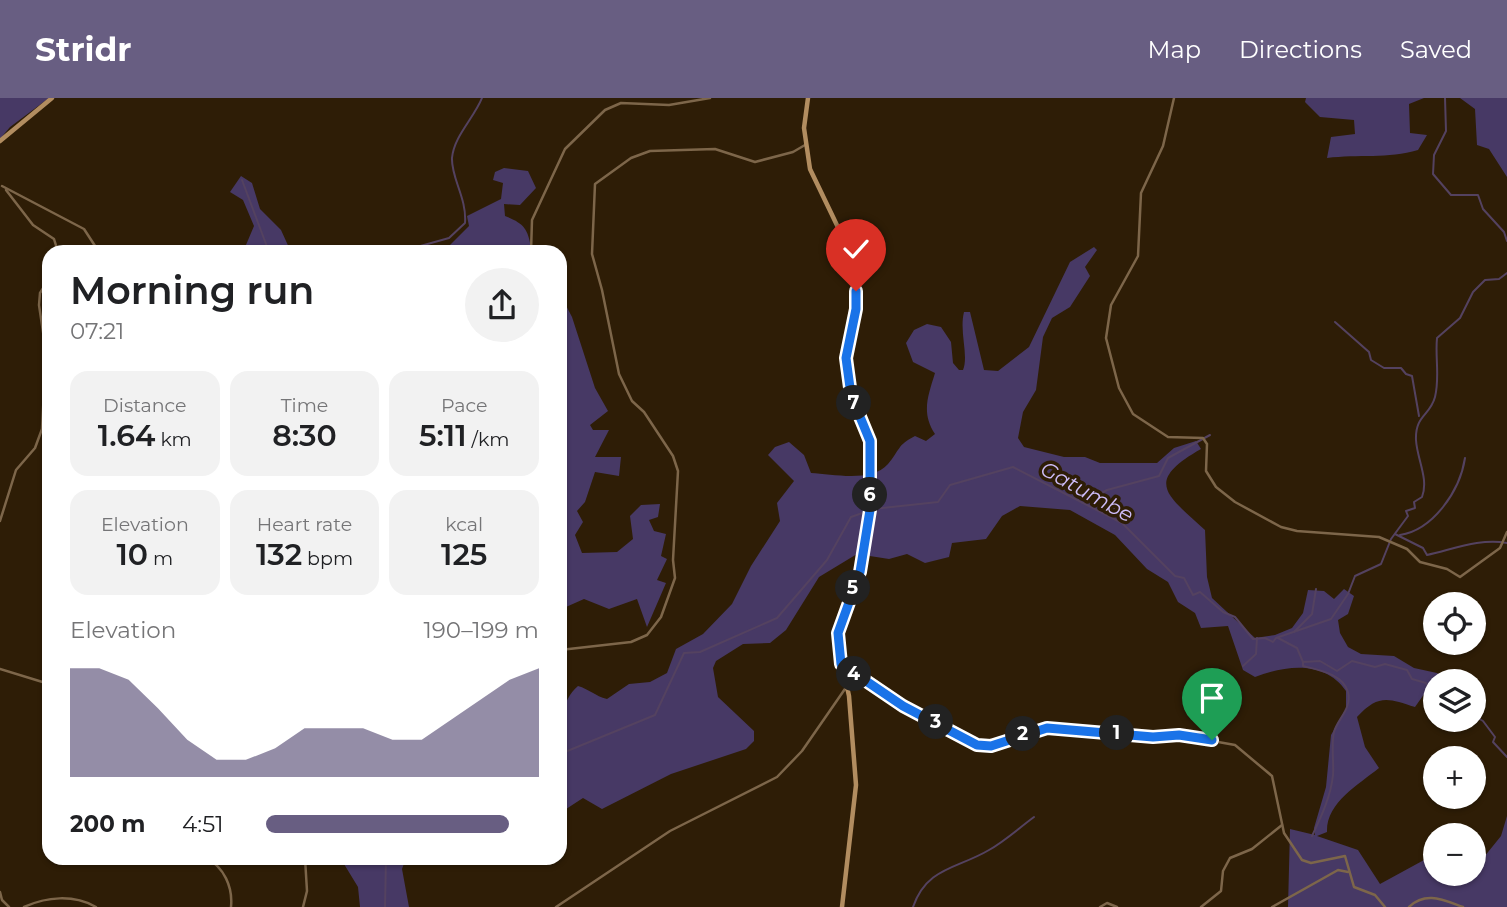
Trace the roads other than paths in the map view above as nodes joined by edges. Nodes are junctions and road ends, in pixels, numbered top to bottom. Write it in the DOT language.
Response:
graph roads {
  1 [pos="52,98"];
  2 [pos="710,98"];
  3 [pos="808,98"];
  4 [pos="1174,98"];
  5 [pos="0,141"];
  6 [pos="805,145"];
  7 [pos="1,186"];
  8 [pos="55,245"];
  9 [pos="94,245"];
  10 [pos="531,245"];
  11 [pos="42,290"];
  12 [pos="42,325"];
  13 [pos="42,429"];
  14 [pos="0,521"];
  15 [pos="1507,532"];
  16 [pos="567,649"];
  17 [pos="841,664"];
  18 [pos="0,669"];
  19 [pos="42,682"];
  20 [pos="847,686"];
  21 [pos="1282,825"];
  22 [pos="217,865"];
  23 [pos="305,865"];
  24 [pos="1349,872"];
  25 [pos="0,892"];
  26 [pos="841,906"];
  27 [pos="9,907"];
  28 [pos="23,907"];
  29 [pos="96,907"];
  30 [pos="231,907"];
  31 [pos="303,907"];
  32 [pos="556,907"];
  33 [pos="1100,907"];
  34 [pos="1118,907"];
  35 [pos="1201,907"];
  36 [pos="1272,907"];
  37 [pos="1385,907"];
  38 [pos="1409,907"];
  39 [pos="1463,907"];
  1 -- 5 [label="main road"];
  2 -- 10 [label="street"];
  3 -- 6 [label="main road"];
  4 -- 15 [label="street"];
  6 -- 16 [label="street"];
  6 -- 17 [label="main road"];
  7 -- 8 [label="street"];
  7 -- 9 [label="street"];
  11 -- 12 [label="street"];
  13 -- 14 [label="street"];
  17 -- 20 [label="main road"];
  17 -- 21 [label="street"];
  18 -- 19 [label="street"];
  20 -- 26 [label="main road"];
  20 -- 32 [label="street"];
  21 -- 24 [label="street"];
  21 -- 35 [label="street"];
  22 -- 30 [label="street"];
  23 -- 31 [label="street"];
  24 -- 36 [label="street"];
  24 -- 37 [label="street"];
  25 -- 27 [label="street"];
  28 -- 29 [label="street"];
  33 -- 34 [label="street"];
  38 -- 39 [label="street"];
}
